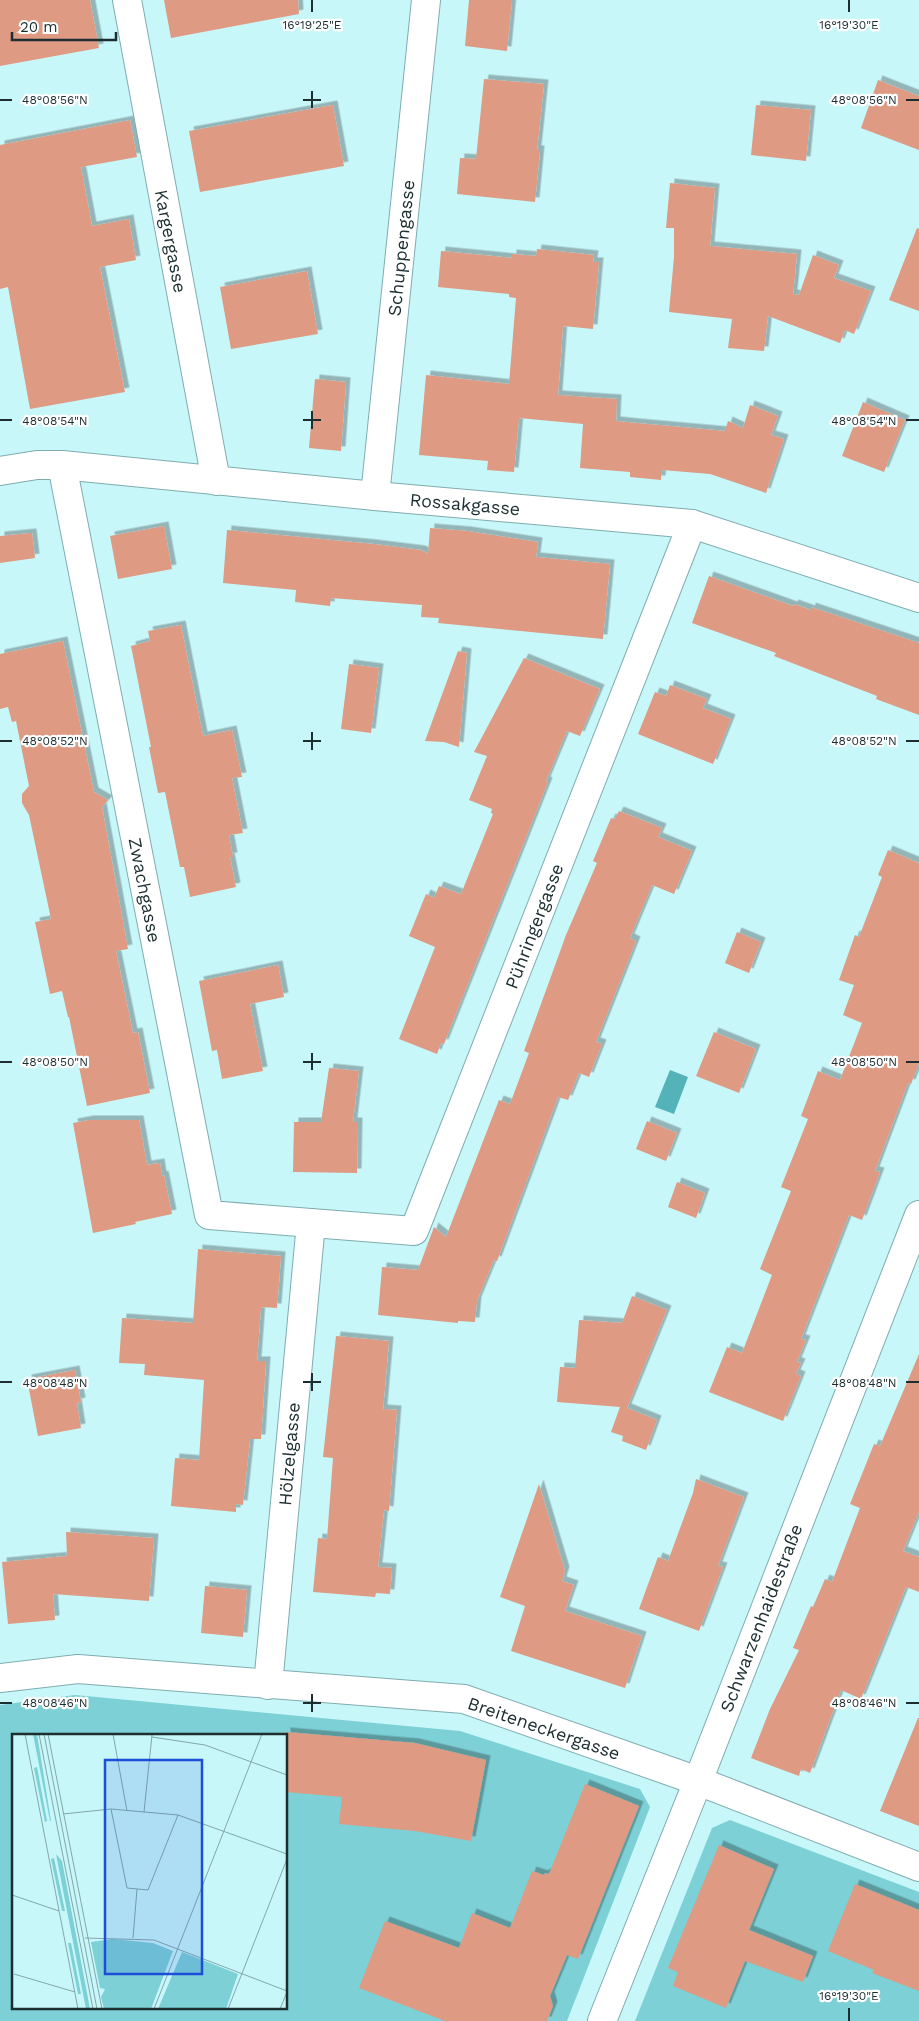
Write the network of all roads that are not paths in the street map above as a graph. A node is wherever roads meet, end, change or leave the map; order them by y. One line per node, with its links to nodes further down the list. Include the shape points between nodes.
1 (126, 0): 5 (street, Kargergasse)
2 (426, 0): 6 (street, Schuppengasse)
3 (62, 465): 4 (street, Rossakgasse); 5 (street, Rossakgasse); 10 (street, Zwachgasse, via 209,1215)
4 (0, 471)
5 (216, 481): 6 (street, Rossakgasse)
6 (375, 496): 7 (street, Rossakgasse)
7 (692, 524): 8 (street, Rossakgasse); 10 (street, Pühringergasse, via 414,1231)
8 (919, 598)
9 (919, 1215): 13 (street, Schwarzenhaidestraße)
10 (311, 1223): 12 (street, Hölzelgasse)
11 (0, 1678): 12 (street, Breiteneckergasse, via 78,1669)
12 (268, 1685): 13 (street, Breiteneckergasse, via 464,1700)
13 (698, 1781): 14 (street, Breiteneckergasse); 15 (street, Schwarzenhaidestraße)
14 (919, 1867)
15 (602, 2021)

